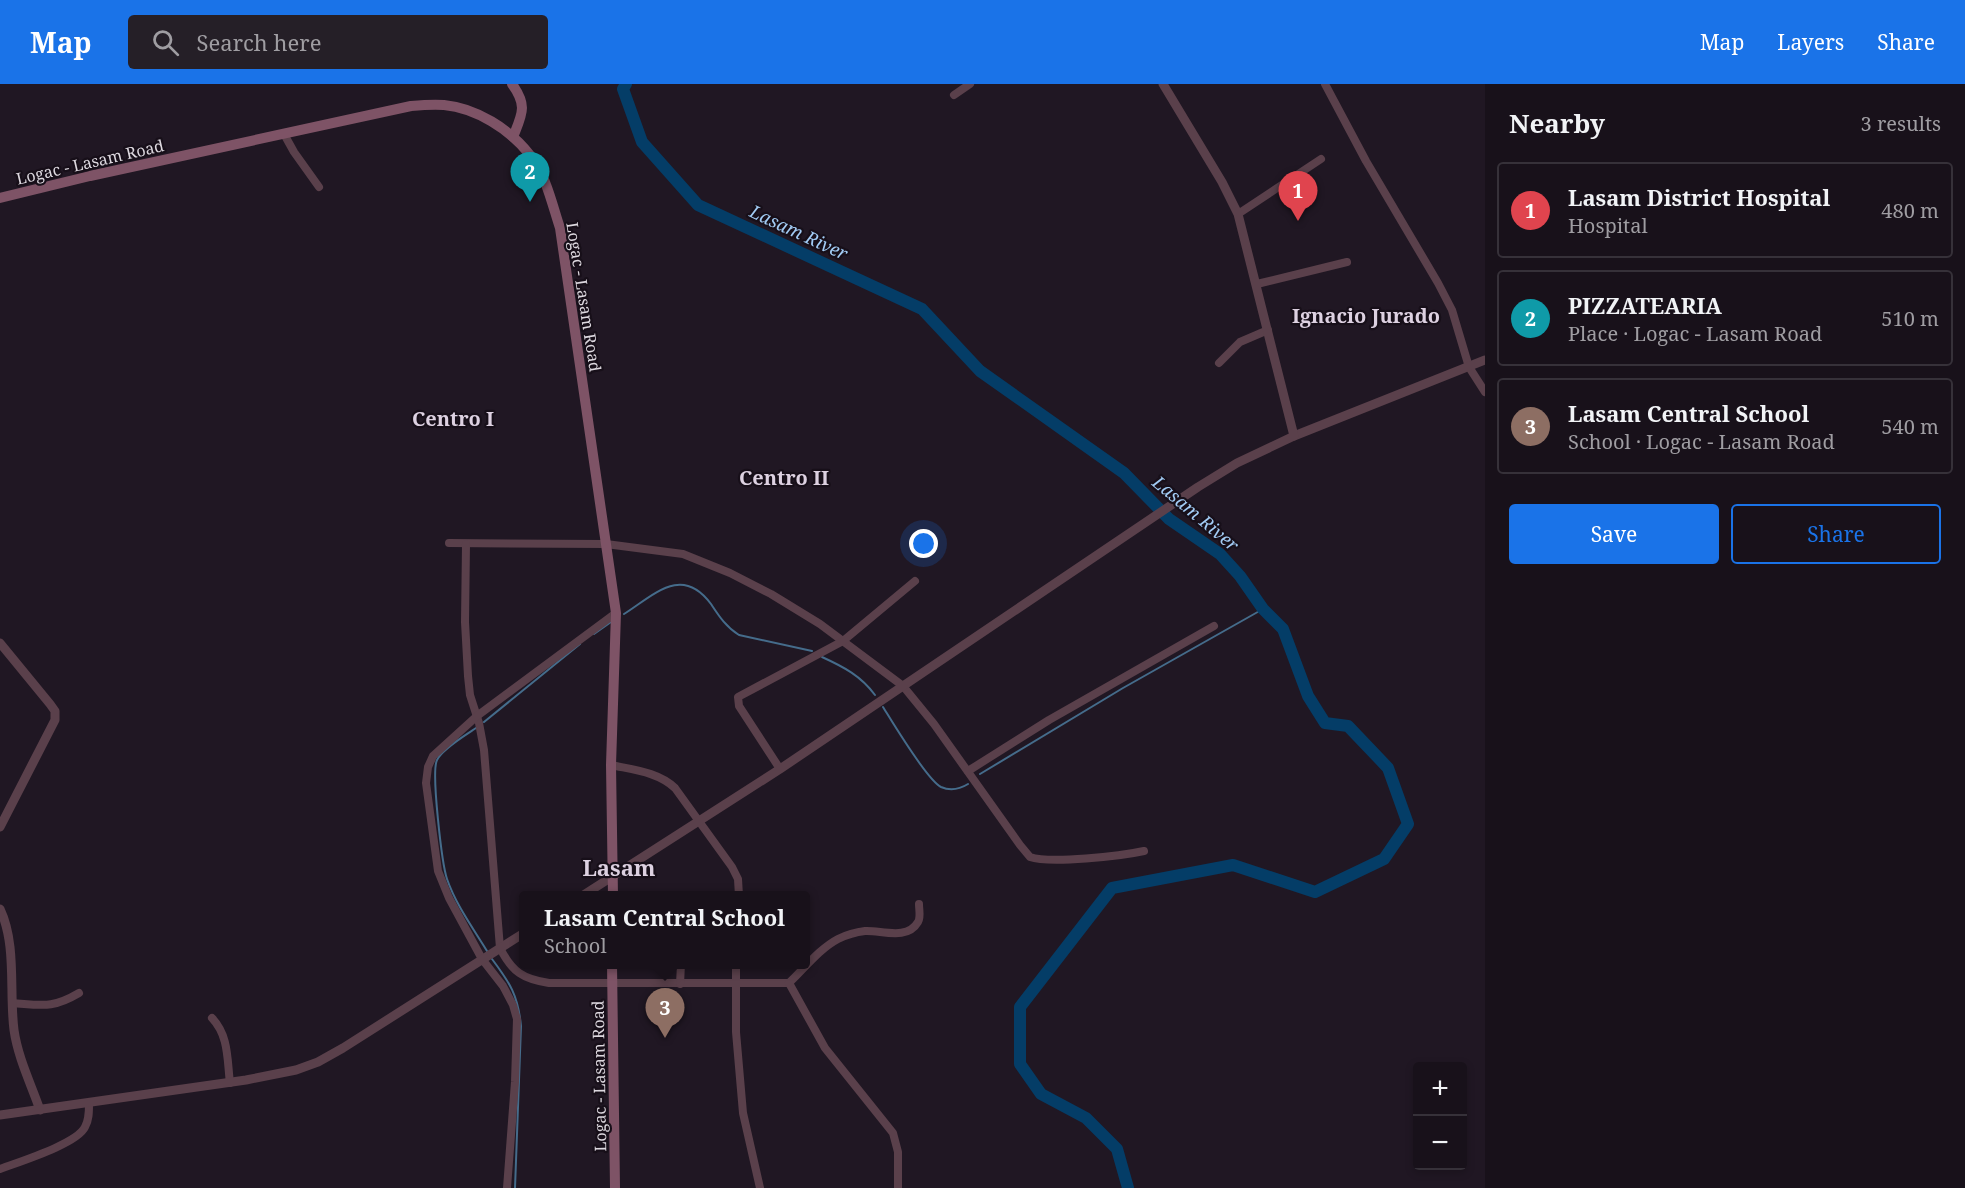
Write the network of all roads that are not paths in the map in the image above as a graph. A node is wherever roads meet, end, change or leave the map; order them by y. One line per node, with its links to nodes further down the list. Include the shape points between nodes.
1 (512, 84): 7 (main road, via 523,100)
2 (970, 84): 5 (street)
3 (1163, 84): 11 (street)
4 (1325, 84): 17 (street, via 1452,310)
5 (954, 95)
6 (284, 134): 7 (main road, Logac - Lasam Road, via 411,106 442,104 463,108); 9 (street); 10 (main road, Logac - Lasam Road)
7 (513, 137): 22 (main road, Logac - Lasam Road, via 531,156 560,228)
8 (1321, 159): 11 (street)
9 (319, 187)
10 (0, 198)
11 (1238, 214): 13 (street)
12 (1347, 262): 13 (street)
13 (1257, 284): 14 (street)
14 (1268, 330): 16 (street, via 1240,342); 19 (street)
15 (1485, 360): 17 (street)
16 (1219, 363)
17 (1469, 367): 18 (street); 19 (street)
18 (1485, 393)
19 (1294, 436): 28 (street, via 1198,487)
20 (449, 543): 21 (street)
21 (466, 544): 22 (street); 29 (street, via 468,676)
22 (606, 544): 24 (main road, Logac - Lasam Road); 26 (street, via 683,554 730,573 791,606)
23 (915, 581): 26 (street)
24 (616, 613): 29 (street); 30 (main road, Logac - Lasam Road)
25 (1214, 626): 32 (street)
26 (843, 641): 28 (street); 31 (street, via 738,697 739,705)
27 (0, 643): 34 (street, via 55,711 55,720)
28 (903, 686): 31 (street); 32 (street)
29 (477, 716): 44 (street, via 484,750); 45 (street, via 433,756 426,783 438,871)
30 (611, 765): 33 (street, via 666,779); 36 (main road, Logac - Lasam Road)
31 (780, 769): 33 (street)
32 (968, 771): 35 (street, via 1030,857 1108,857)
33 (699, 821): 36 (street); 39 (street, via 738,879)
34 (0, 827)
35 (1144, 851)
36 (613, 875): 37 (street); 38 (main road, Logac - Lasam Road)
37 (589, 891)
38 (613, 891)
39 (739, 891)
40 (919, 904): 46 (street, via 919,920 911,929 896,934 865,931 840,939)
41 (0, 909): 42 (street)
42 (3, 927): 56 (street)
43 (519, 936): 44 (street)
44 (500, 948): 45 (street); 53 (street, via 505,959 529,980)
45 (482, 959): 58 (street, via 318,1062); 63 (street, via 503,986 517,1019)
46 (810, 963)
47 (612, 969): 53 (main road, Logac - Lasam Road)
48 (681, 969): 54 (street)
49 (736, 969): 51 (street)
50 (804, 969): 52 (street)
51 (735, 983): 52 (street); 54 (street); 65 (street, via 744,1113)
52 (789, 983): 66 (street, via 825,1048 893,1133 898,1152)
53 (612, 984): 54 (street); 64 (main road, Logac - Lasam Road)
54 (680, 984)
55 (79, 993): 56 (street, via 56,1004)
56 (12, 1003): 60 (street, via 18,1049)
57 (212, 1018): 58 (street, via 225,1039)
58 (230, 1083): 59 (street)
59 (89, 1104): 60 (street); 62 (street, via 85,1127 74,1138)
60 (40, 1110): 61 (street)
61 (0, 1115)
62 (0, 1169)
63 (507, 1188)
64 (615, 1188)
65 (760, 1188)
66 (898, 1188)

